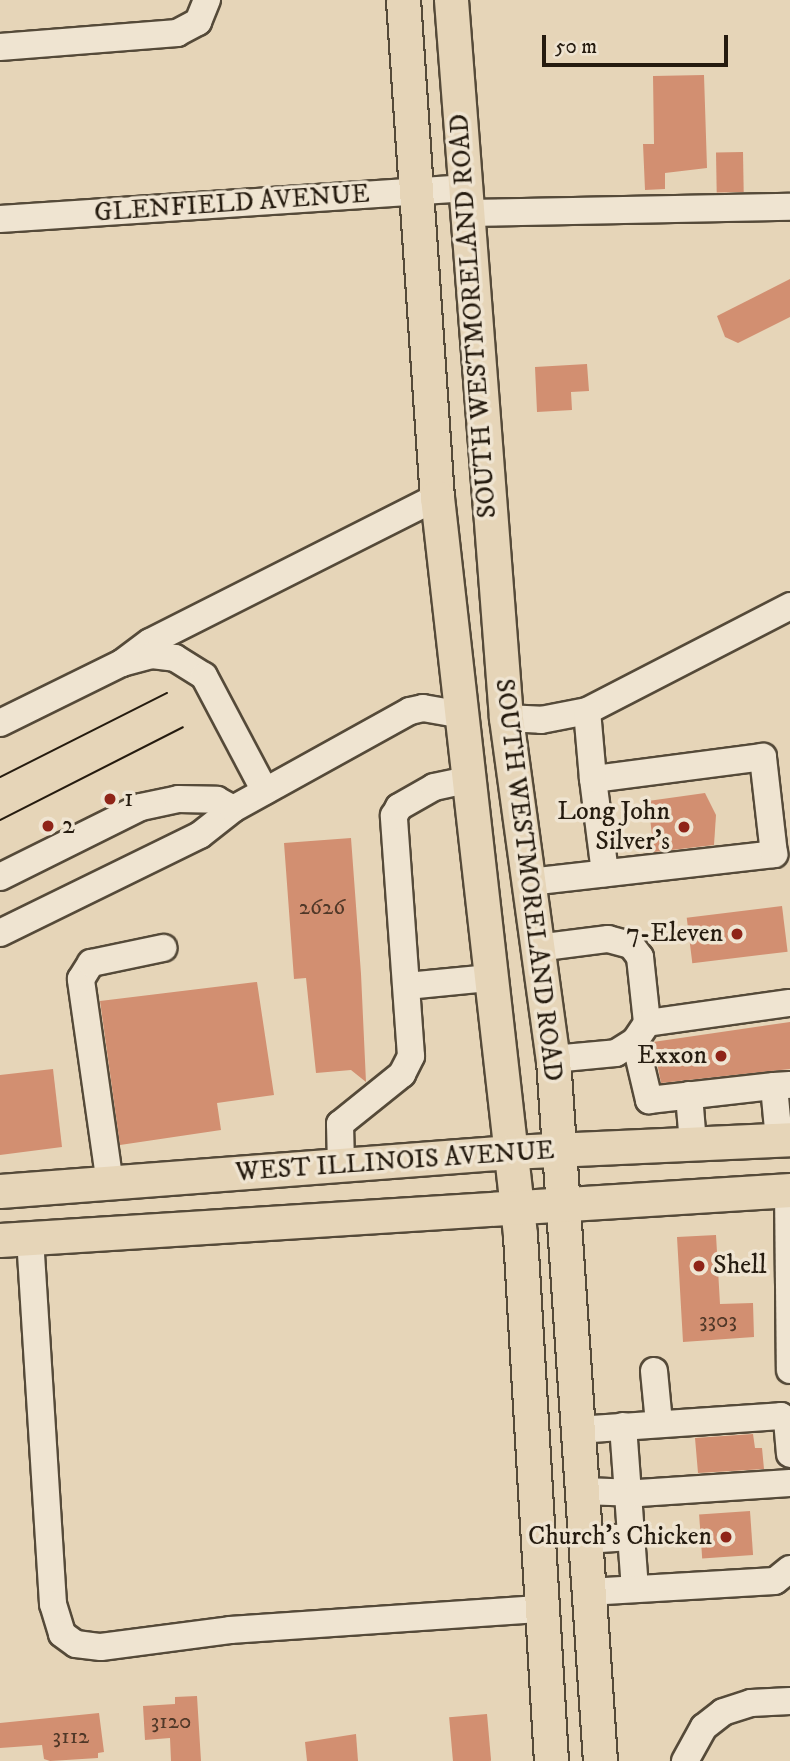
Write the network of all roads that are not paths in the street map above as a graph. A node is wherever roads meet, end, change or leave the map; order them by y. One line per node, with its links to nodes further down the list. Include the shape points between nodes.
1 (207, 0): 4 (street, via 198,22 177,33)
2 (403, 0): 5 (main road, SOUTH WESTMORELAND ROAD)
3 (451, 0): 6 (main road, SOUTH WESTMORELAND ROAD)
4 (0, 47)
5 (416, 191): 6 (street, GLENFIELD AVENUE); 8 (street, GLENFIELD AVENUE); 9 (main road, SOUTH WESTMORELAND ROAD)
6 (465, 200): 7 (street, GLENFIELD AVENUE); 14 (main road, SOUTH WESTMORELAND ROAD)
7 (790, 207)
8 (0, 219)
9 (437, 497): 11 (street, via 150,642); 13 (main road, SOUTH WESTMORELAND ROAD)
10 (790, 606): 12 (street)
11 (122, 663): 15 (street); 18 (street, via 163,655 196,668 211,686)
12 (587, 712): 14 (street, via 541,720); 16 (street)
13 (458, 714): 14 (main road); 17 (main road, SOUTH WESTMORELAND ROAD); 18 (street, via 424,708 410,711)
14 (506, 718): 22 (main road, SOUTH WESTMORELAND ROAD)
15 (0, 723)
16 (593, 779): 20 (street); 20 (street, via 764,757 774,854)
17 (466, 780): 26 (main road, SOUTH WESTMORELAND ROAD); 27 (street, via 434,787 399,807 394,816)
18 (265, 791): 19 (street)
19 (233, 809): 21 (street, via 218,800 178,799 141,807); 23 (street, via 200,835)
20 (605, 873): 22 (street)
21 (0, 877)
22 (529, 882): 25 (main road, SOUTH WESTMORELAND ROAD)
23 (0, 933)
24 (163, 948): 38 (street, via 91,963 81,979)
25 (537, 948): 29 (street, via 608,939 631,945 640,957); 30 (main road, SOUTH WESTMORELAND ROAD)
26 (488, 978): 27 (street); 36 (main road, SOUTH WESTMORELAND ROAD)
27 (407, 986): 37 (street, via 411,1056 402,1074 340,1125)
28 (790, 1003): 29 (street)
29 (641, 1032): 30 (street, via 616,1053); 32 (street, via 649,1100)
30 (553, 1059): 35 (main road, SOUTH WESTMORELAND ROAD)
31 (782, 1086): 32 (street); 33 (street)
32 (689, 1095): 34 (street)
33 (784, 1139): 34 (main road, WEST ILLINOIS AVENUE)
34 (693, 1144): 35 (main road, WEST ILLINOIS AVENUE)
35 (559, 1150): 36 (main road, WEST ILLINOIS AVENUE); 41 (main road, SOUTH WESTMORELAND ROAD)
36 (509, 1152): 37 (main road, WEST ILLINOIS AVENUE); 42 (main road, SOUTH WESTMORELAND ROAD)
37 (341, 1166): 38 (main road, WEST ILLINOIS AVENUE)
38 (110, 1184): 40 (main road, WEST ILLINOIS AVENUE)
39 (789, 1190): 41 (main road, WEST ILLINOIS AVENUE); 44 (street)
40 (0, 1191)
41 (563, 1203): 42 (main road, WEST ILLINOIS AVENUE); 49 (main road, SOUTH WESTMORELAND ROAD)
42 (517, 1206): 43 (main road, WEST ILLINOIS AVENUE); 59 (main road, SOUTH WESTMORELAND ROAD)
43 (15, 1239): 59 (street, via 53,1604 62,1634 76,1644 101,1647 230,1630)
44 (789, 1248): 45 (street)
45 (790, 1370)
46 (654, 1371): 47 (street)
47 (659, 1423): 48 (street); 50 (street, via 781,1416 787,1420)
48 (623, 1426): 49 (street); 53 (street)
49 (578, 1430): 52 (main road, SOUTH WESTMORELAND ROAD)
50 (790, 1454)
51 (790, 1483): 53 (street)
52 (582, 1491): 53 (street); 55 (main road, SOUTH WESTMORELAND ROAD)
53 (628, 1491): 54 (street)
54 (631, 1537): 55 (street); 57 (street)
55 (585, 1540): 58 (main road, SOUTH WESTMORELAND ROAD)
56 (790, 1569): 57 (street, via 775,1581)
57 (635, 1589): 58 (street)
58 (588, 1592): 62 (main road, SOUTH WESTMORELAND ROAD)
59 (542, 1609): 61 (main road, SOUTH WESTMORELAND ROAD)
60 (790, 1701): 63 (street, via 751,1703 723,1712 704,1727)
61 (551, 1761)
62 (600, 1761)
63 (685, 1761)

